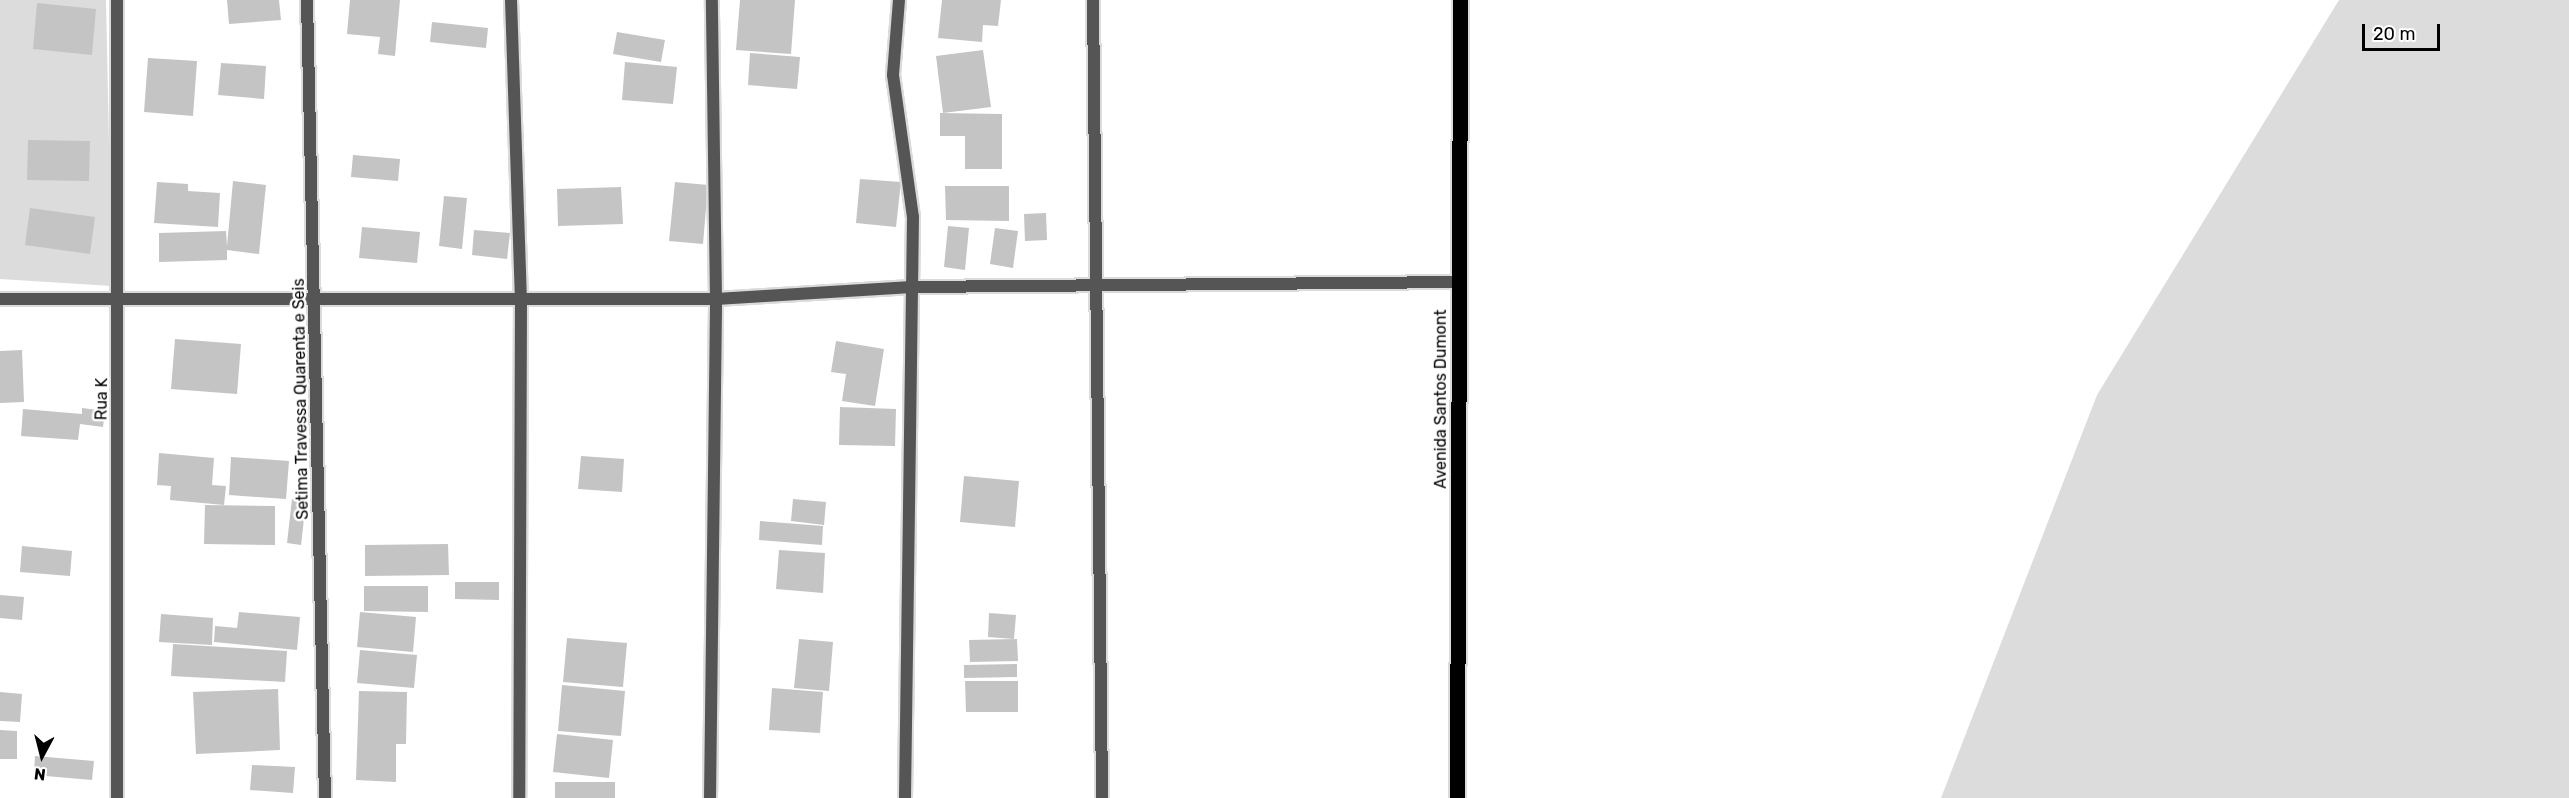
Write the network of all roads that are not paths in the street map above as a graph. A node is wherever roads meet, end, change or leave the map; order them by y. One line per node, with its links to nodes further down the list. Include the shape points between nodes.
1 (117, 0): 15 (street, Rua K)
2 (308, 0): 14 (street, Setima Travessa Quarenta e Seis)
3 (511, 0): 12 (street)
4 (712, 0): 13 (street)
5 (900, 0): 10 (street, via 893,75 898,129 910,177)
6 (1093, 0): 9 (street)
7 (1460, 0): 8 (main road, Avenida Santos Dumont)
8 (1459, 282): 9 (street); 22 (main road, Avenida Santos Dumont)
9 (1096, 285): 10 (street); 21 (street)
10 (912, 287): 13 (street); 20 (street)
11 (0, 299): 15 (street)
12 (521, 299): 13 (street); 14 (street); 18 (street)
13 (716, 299): 19 (street)
14 (315, 300): 15 (street); 17 (street, Setima Travessa Quarenta e Seis)
15 (120, 302): 16 (street, Rua K)
16 (117, 798)
17 (325, 798)
18 (519, 798)
19 (710, 798)
20 (905, 798)
21 (1102, 798)
22 (1457, 798)

